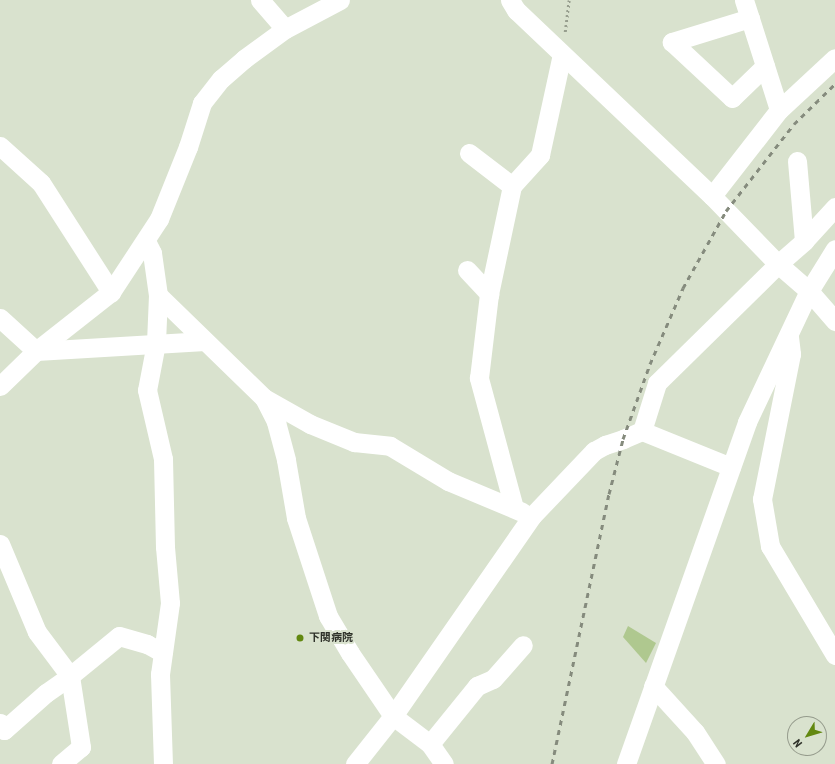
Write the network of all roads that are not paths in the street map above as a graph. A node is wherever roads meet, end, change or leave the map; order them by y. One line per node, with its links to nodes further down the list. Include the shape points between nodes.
1 (260, 0): 6 (street)
2 (340, 0): 6 (street)
3 (510, 0): 7 (street, via 516,10)
4 (744, 0): 5 (street)
5 (750, 18): 9 (street); 9 (street, via 672,42 732,98)
6 (285, 29): 17 (street, via 221,79 202,103 159,219)
7 (562, 54): 14 (street, via 540,155); 15 (street)
8 (835, 58): 10 (street)
9 (765, 66): 10 (street)
10 (779, 110): 15 (street)
11 (0, 146): 23 (street, via 41,183)
12 (469, 153): 14 (street)
13 (797, 161): 18 (street)
14 (512, 186): 24 (street)
15 (712, 196): 20 (street)
16 (835, 207): 18 (street)
17 (146, 241): 23 (street); 25 (street, via 152,253)
18 (804, 241): 20 (street)
19 (835, 249): 22 (street)
20 (778, 264): 22 (street); 34 (street, via 657,383)
21 (467, 270): 24 (street)
22 (809, 291): 27 (street); 28 (street)
23 (111, 292): 31 (street)
24 (489, 294): 36 (street, via 479,378)
25 (158, 295): 29 (street); 30 (street)
26 (0, 318): 31 (street)
27 (835, 321)
28 (788, 334): 35 (street, via 747,422); 41 (street, via 791,354 762,499 770,546)
29 (205, 341): 30 (street); 33 (street)
30 (156, 343): 31 (street); 40 (street, via 147,390 163,459 165,547 170,603)
31 (36, 351): 32 (street)
32 (0, 386)
33 (264, 398): 36 (street, via 310,424 354,442 390,446 448,481); 44 (street, via 276,422 286,460 296,518 328,616)
34 (642, 431): 35 (street); 37 (street, via 594,451)
35 (731, 467): 43 (street)
36 (514, 508): 37 (street)
37 (532, 516): 44 (street)
38 (0, 544): 42 (street, via 37,632)
39 (523, 645): 46 (street, via 493,679 477,686)
40 (163, 653): 42 (street, via 147,644 119,636); 48 (street, via 160,674)
41 (835, 655)
42 (70, 676): 45 (street, via 46,693 4,730); 47 (street, via 81,747)
43 (653, 686): 51 (street); 52 (street, via 695,732)
44 (393, 716): 46 (street); 49 (street)
45 (0, 723)
46 (430, 744): 50 (street)
47 (61, 764)
48 (162, 764)
49 (355, 764)
50 (444, 764)
51 (626, 764)
52 (716, 764)

